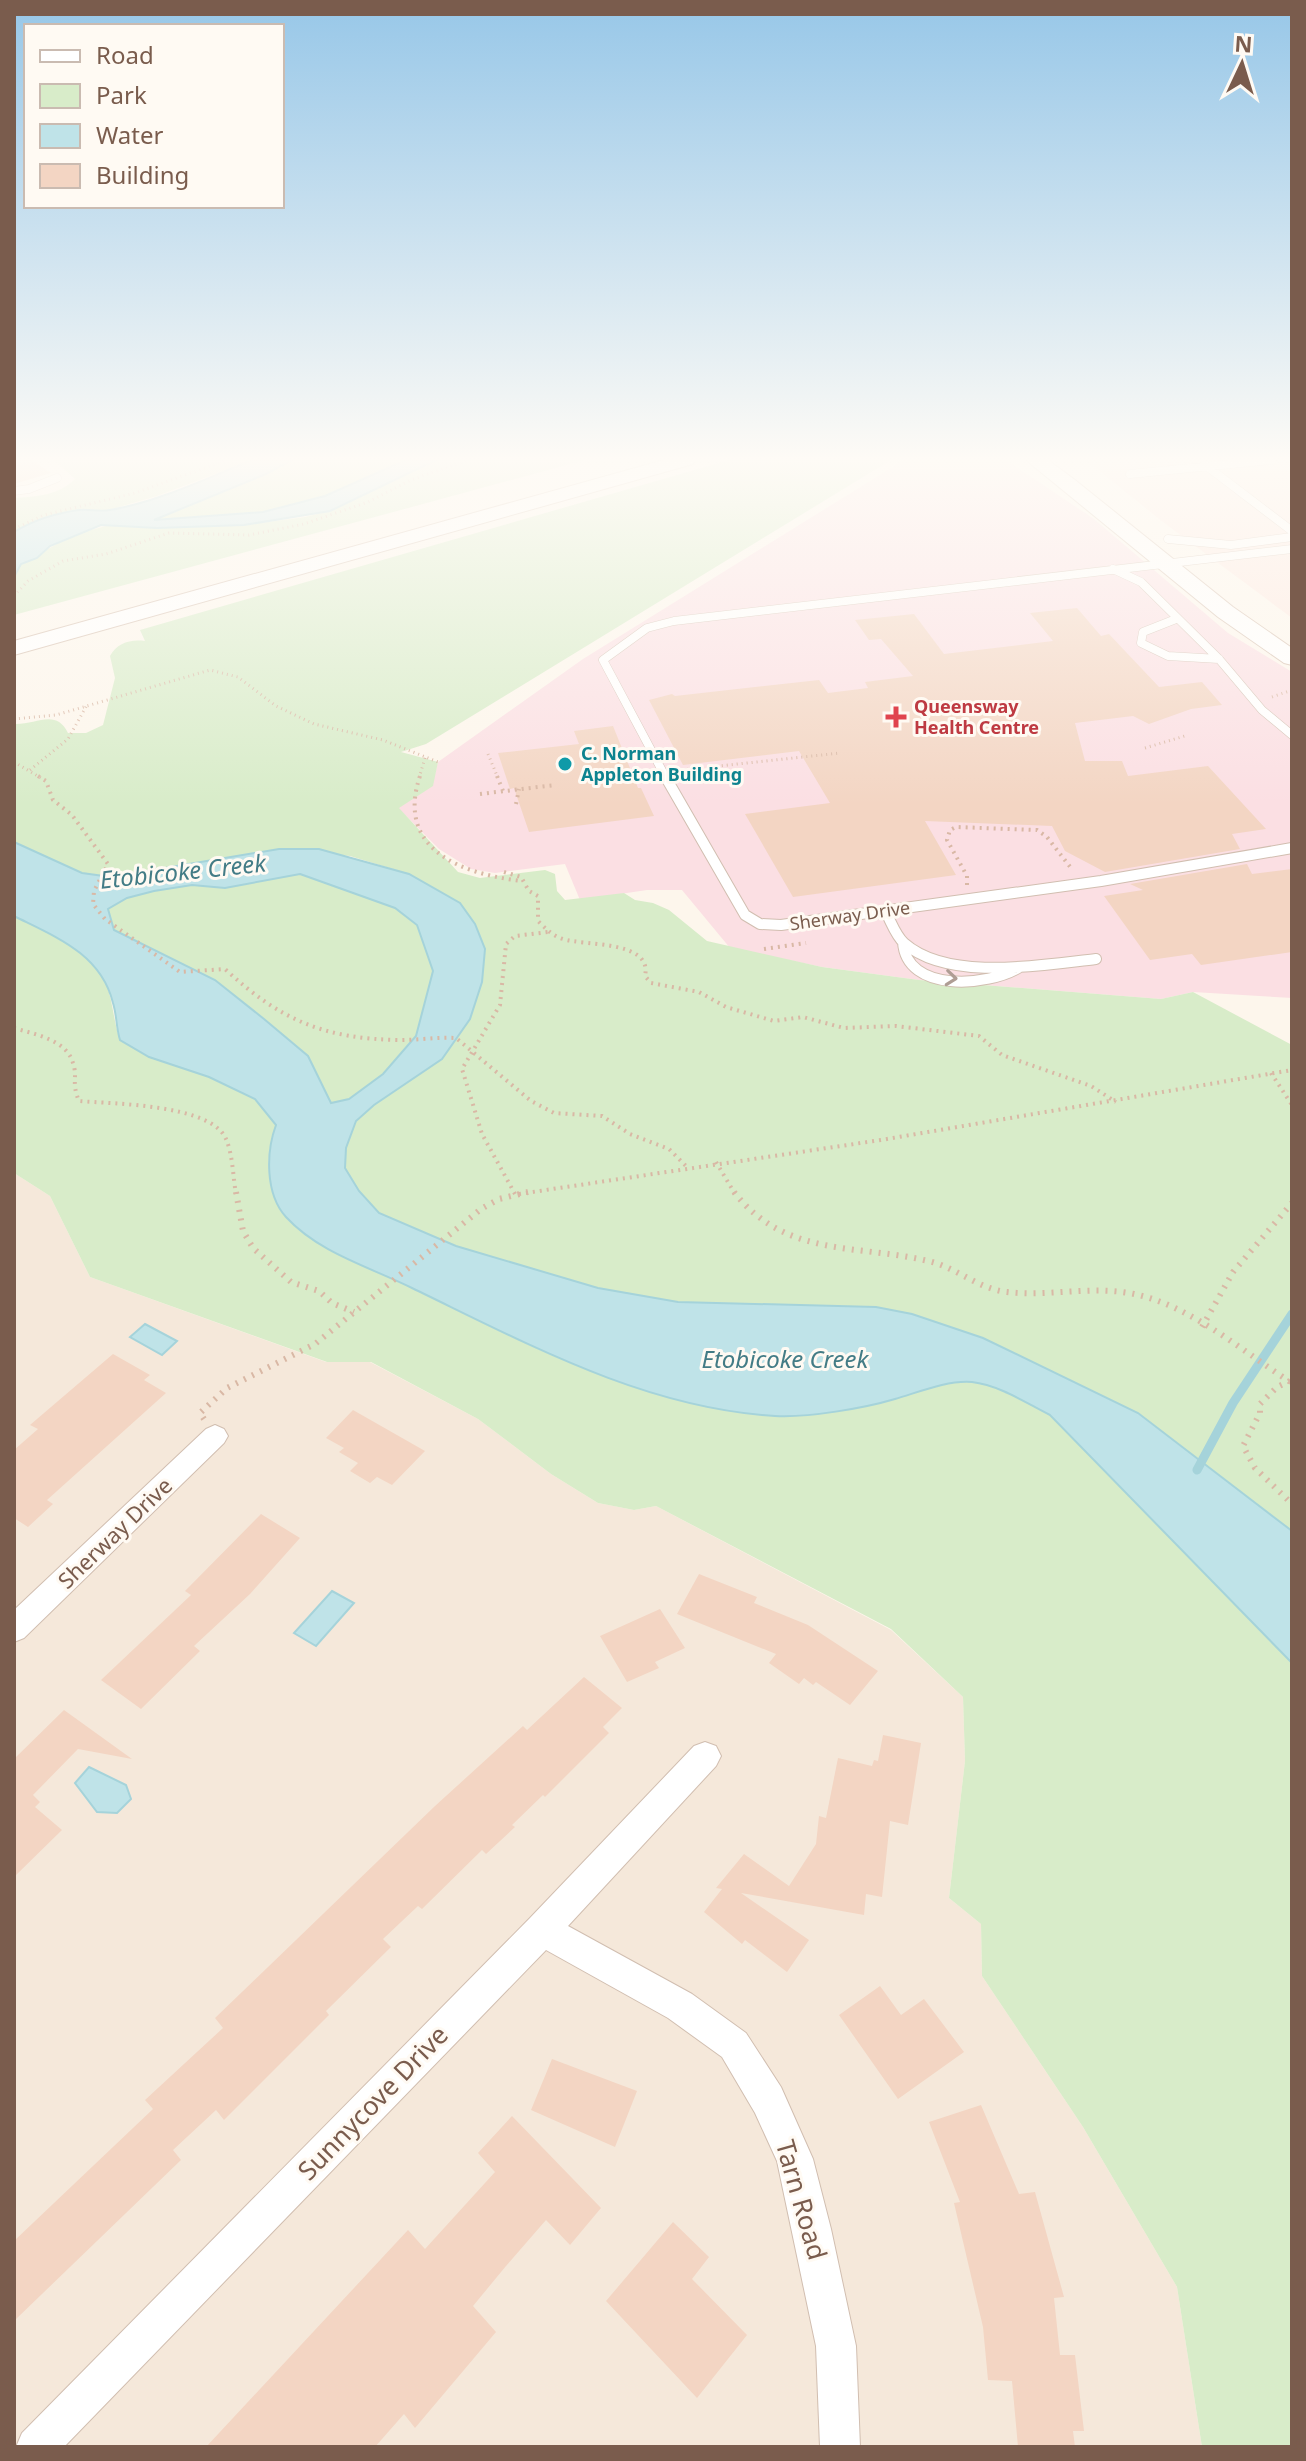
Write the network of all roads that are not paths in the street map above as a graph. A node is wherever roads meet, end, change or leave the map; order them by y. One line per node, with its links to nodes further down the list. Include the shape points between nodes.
1 (198, 575): 7 (main road)
2 (275, 575): 12 (main road)
3 (1047, 575): 17 (lane, Sherway Drive, via 674,621 647,628 603,660 745,915 760,924 781,925)
4 (1126, 575): 9 (lane, via 1141,582)
5 (1180, 575): 13 (main road)
6 (1213, 575): 11 (main road)
7 (168, 583)
8 (138, 592): 10 (main road)
9 (1176, 619): 14 (lane); 14 (lane, via 1143,632 1141,643 1152,652 1178,658)
10 (14, 626)
11 (1292, 637)
12 (14, 648)
13 (1292, 658)
14 (1219, 659): 15 (lane, via 1262,710)
15 (1292, 735)
16 (1292, 848): 17 (lane, Sherway Drive)
17 (885, 911): 18 (lane)
18 (903, 942): 20 (lane, via 950,965); 20 (lane, one-way to 20, via 901,954 907,964 929,976 981,980 1001,978)
19 (1096, 959): 20 (lane)
20 (1020, 967)
21 (215, 1436): 22 (street, Sherway Drive)
22 (14, 1629)
23 (705, 1756): 24 (street, Sunnycove Drive)
24 (542, 1930): 25 (street, Sunnycove Drive); 26 (street, Tarn Road, via 680,2006 734,2045 768,2100 795,2159 812,2229 836,2346)
25 (36, 2447)
26 (840, 2447)

